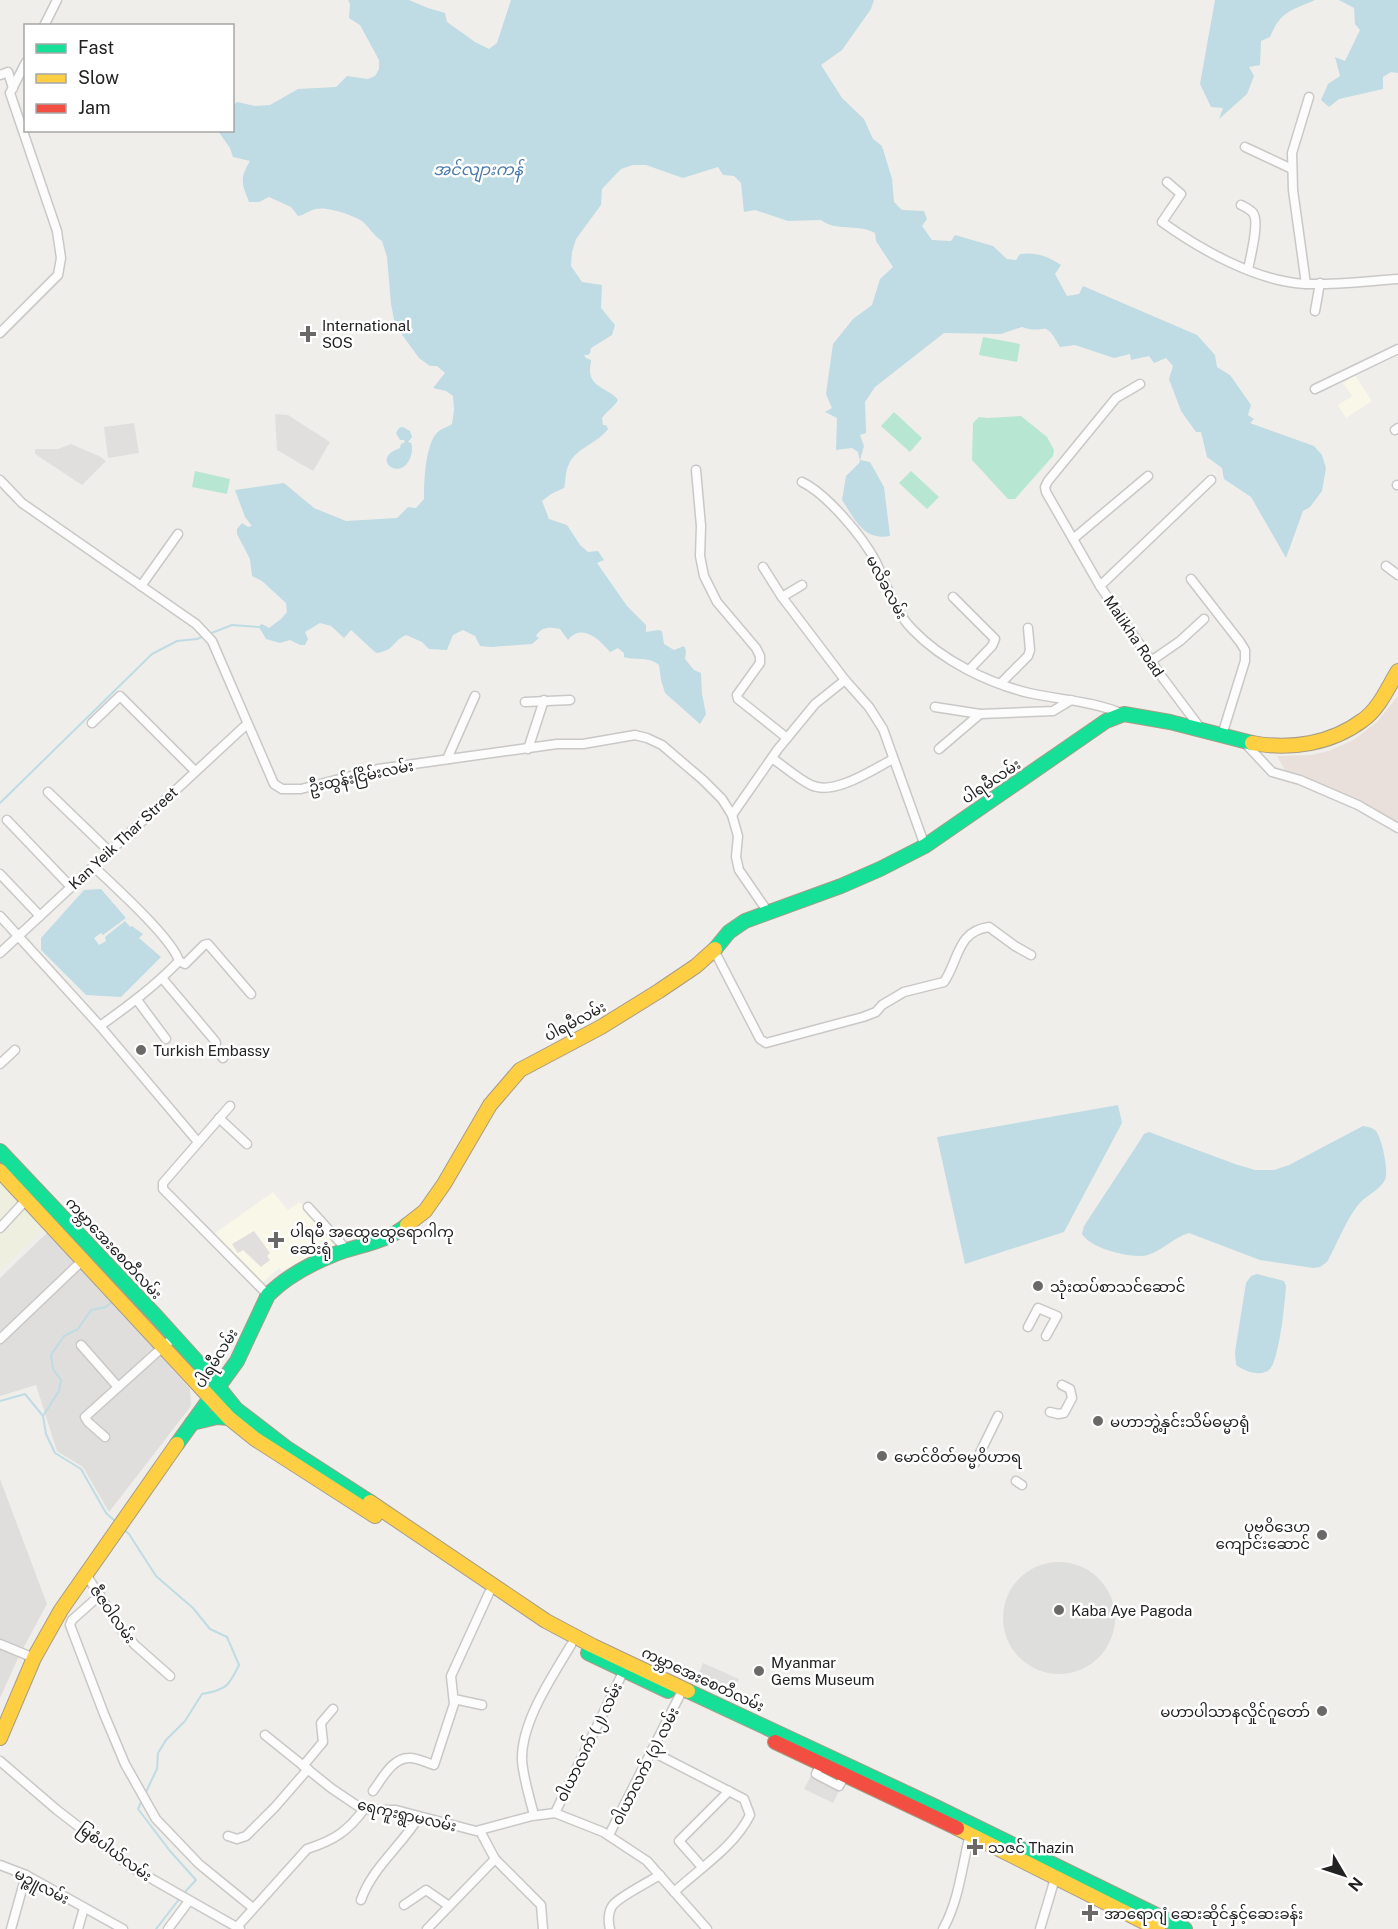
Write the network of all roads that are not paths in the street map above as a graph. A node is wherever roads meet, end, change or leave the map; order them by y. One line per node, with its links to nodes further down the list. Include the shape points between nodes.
1 (57, 0): 2 (street)
2 (45, 24)
3 (24, 67): 5 (street)
4 (0, 75): 5 (street, via 8,72)
5 (13, 88): 16 (street, via 10,93 57,231 61,258 58,275)
6 (1310, 97): 8 (street, via 1292,153)
7 (1245, 147): 8 (street)
8 (1292, 169): 14 (street)
9 (1167, 183): 11 (street, via 1181,194 1161,222)
10 (1241, 205): 11 (street, via 1255,216 1256,225)
11 (1248, 270): 14 (street, via 1280,281)
12 (1398, 279): 13 (street)
13 (1320, 283): 14 (street); 15 (street)
14 (1306, 284)
15 (1315, 311)
16 (0, 333)
17 (1398, 349): 19 (street)
18 (1140, 384): 26 (street, Malikha Road, via 1116,399 1048,481 1046,492)
19 (1315, 389)
20 (696, 470): 55 (street, via 704,576 717,602 760,657 738,699)
21 (1148, 476): 26 (street)
22 (0, 480): 31 (street, ဦးထွန်းငြိမ်းလမ်း, via 22,503)
23 (1211, 480): 33 (street)
24 (802, 482): 39 (street, မလိခလမ်း, via 846,520 874,560 898,613 942,654)
25 (178, 534): 31 (street)
26 (1073, 539): 33 (street, Malikha Road)
27 (1386, 566): 29 (street)
28 (763, 567): 34 (street)
29 (1398, 575)
30 (1191, 579): 54 (street, via 1245,651)
31 (141, 585): 52 (street, ဦးထွန်းငြိမ်းလမ်း, via 196,624 212,641)
32 (802, 585): 34 (street)
33 (1100, 586): 38 (street, Malikha Road)
34 (782, 597): 41 (street)
35 (953, 597): 39 (street, via 995,639)
36 (1204, 619): 38 (street)
37 (1028, 628): 42 (street, via 1028,656)
38 (1151, 662): 53 (street, Malikha Road)
39 (969, 670): 42 (street, မလိခလမ်း)
40 (1398, 671): 56 (main road, via 1364,720 1332,737 1306,745 1270,746)
41 (845, 680): 55 (street, via 815,704); 61 (street, via 884,729)
42 (1001, 683): 46 (street, မလိခလမ်း, via 1029,693)
43 (475, 696): 60 (street)
44 (544, 700): 45 (street); 47 (street); 57 (street)
45 (570, 700)
46 (1071, 700): 49 (street, via 1053,711); 50 (street, မလိခလမ်း)
47 (525, 702)
48 (935, 707): 49 (street)
49 (981, 714): 58 (street)
50 (1124, 714): 53 (main road); 67 (main road, ပါရမီလမ်း, via 1106,721)
51 (92, 723): 62 (street, via 120,696)
52 (247, 724): 60 (street, ဦးထွန်းငြိမ်းလမ်း, via 274,784 282,789 301,789 378,770); 62 (street, Kan Yeik Thar Street)
53 (1201, 730): 54 (main road)
54 (1222, 735): 56 (main road)
55 (787, 738): 59 (street)
56 (1244, 741): 66 (street, via 1272,772 1358,805)
57 (528, 749): 60 (street, ဦးထွန်းငြိမ်းလမ်း); 64 (street, ဦးထွန်းငြိမ်းလမ်း, via 635,735 647,738 663,745 703,780)
58 (939, 749)
59 (772, 758): 61 (street, via 811,785 825,789 848,783); 64 (street)
60 (447, 759)
61 (893, 759): 67 (street)
62 (195, 771): 68 (street, Kan Yeik Thar Street)
63 (48, 792): 68 (street)
64 (732, 814): 72 (street, ဦးထွန်းငြိမ်းလမ်း, via 740,870)
65 (7, 820): 71 (street)
66 (1398, 828)
67 (925, 846): 72 (main road, ပါရမီလမ်း, via 841,886)
68 (110, 851): 69 (street, Kan Yeik Thar Street)
69 (93, 866): 71 (street, Kan Yeik Thar Street); 79 (street, via 142,914)
70 (0, 874): 74 (street)
71 (71, 887): 74 (street, Kan Yeik Thar Street)
72 (768, 912): 76 (main road, ပါရမီလမ်း, via 729,932)
73 (0, 916): 75 (street)
74 (40, 916): 75 (street, Kan Yeik Thar Street)
75 (18, 935): 77 (street, Kan Yeik Thar Street); 83 (street)
76 (714, 950): 78 (street, via 760,1039 766,1043 863,1017 904,992 944,982 962,943 980,928 989,927); 97 (main road, ပါရမီလမ်း, via 611,1021 520,1070 490,1105 425,1211 402,1230)
77 (0, 952)
78 (1031, 955)
79 (178, 961): 80 (street); 81 (street, via 185,964 208,944)
80 (162, 978): 82 (street); 86 (street, via 215,1041 214,1047)
81 (251, 994)
82 (136, 1000): 83 (street); 84 (street)
83 (100, 1026): 90 (street)
84 (166, 1039)
85 (15, 1050): 87 (street)
86 (223, 1058)
87 (0, 1064)
88 (230, 1107): 89 (street)
89 (219, 1118): 90 (street); 91 (street)
90 (198, 1142): 99 (street, via 163,1183 164,1189)
91 (247, 1144)
92 (0, 1151): 100 (main road, ကမ္ဘာအေးစေတီလမ်း)
93 (0, 1172): 94 (main road)
94 (26, 1200): 96 (street); 98 (main road)
95 (308, 1207): 97 (street)
96 (0, 1227)
97 (347, 1250): 99 (main road, ပါရမီလမ်း, via 302,1269)
98 (83, 1260): 101 (main road); 105 (street)
99 (268, 1295): 108 (main road, ပါရမီလမ်း)
100 (155, 1315): 101 (main road); 104 (main road, ကမ္ဘာအေးစေတီလမ်း)
101 (144, 1325): 107 (main road)
102 (1028, 1327): 103 (street, via 1038,1308 1057,1316)
103 (1046, 1336)
104 (174, 1337): 107 (street); 109 (main road, ကမ္ဘာအေးစေတီလမ်း)
105 (0, 1339)
106 (81, 1345): 111 (street)
107 (163, 1346): 109 (main road); 111 (street)
108 (237, 1361): 109 (main road, via 224,1369); 112 (main road, ပါရမီလမ်း); 114 (main road, via 229,1386)
109 (197, 1372): 112 (main road, ကမ္ဘာအေးစေတီလမ်း); 116 (main road, via 200,1395)
110 (1062, 1385): 113 (street, via 1070,1389 1071,1398 1064,1413)
111 (118, 1387): 117 (street, via 86,1417)
112 (214, 1393): 114 (main road, ကမ္ဘာအေးစေတီလမ်း); 116 (main road, ပါရမီလမ်း)
113 (1050, 1412)
114 (232, 1414): 116 (main road); 119 (main road, ကမ္ဘာအေးစေတီလမ်း, via 255,1439)
115 (998, 1416): 118 (street)
116 (192, 1423): 120 (main road, ပါရမီလမ်း)
117 (105, 1437)
118 (975, 1463)
119 (332, 1483): 121 (main road, ကမ္ဘာအေးစေတီလမ်း); 126 (main road, ကမ္ဘာအေးစေတီလမ်း, via 560,1630)
120 (85, 1573): 122 (street, ဇီဇဝါလမ်း); 125 (main road, ပါရမီလမ်း)
121 (489, 1593): 124 (main road, ကမ္ဘာအေးစေတီလမ်း); 129 (street, via 451,1676)
122 (100, 1595): 127 (street, ဇီဇဝါလမ်း, via 123,1632); 159 (street, via 70,1625 125,1764 156,1819 199,1864)
123 (0, 1644): 125 (street)
124 (571, 1645): 126 (main road, ကမ္ဘာအေးစေတီလမ်း); 141 (street, via 525,1733 522,1761)
125 (34, 1658): 133 (main road, ပါရမီလမ်း)
126 (626, 1667): 128 (main road, ကမ္ဘာအေးစေတီလမ်း); 140 (street, ဝါယာလက် (၂) လမ်း)
127 (170, 1676)
128 (682, 1693): 134 (street, ဝါယာလက် (၃) လမ်း); 144 (main road, ကမ္ဘာအေးစေတီလမ်း); 150 (main road, ကမ္ဘာအေးစေတီလမ်း, via 900,1790)
129 (454, 1699): 130 (street); 137 (street, via 434,1765 410,1757 398,1762)
130 (482, 1705)
131 (333, 1709): 136 (street, via 321,1724 323,1742)
132 (265, 1735): 136 (street, ရေကူးရွာမလမ်း)
133 (0, 1738)
134 (651, 1751): 138 (street); 145 (street, ဝါယာလက် (၃) လမ်း)
135 (0, 1761): 154 (street, မြစံပါယ်လမ်း, via 104,1847)
136 (306, 1767): 139 (street, ရေကူးရွာမလမ်း); 146 (street, via 275,1808 246,1836)
137 (373, 1791)
138 (729, 1791): 149 (street, via 679,1841); 149 (street, via 744,1799 750,1815 728,1845)
139 (365, 1808): 142 (street, ရေကူးရွာမလမ်း, via 396,1810); 159 (street, via 337,1837 307,1848)
140 (555, 1813): 141 (street); 145 (street)
141 (534, 1815): 143 (street)
142 (419, 1817): 143 (street, ရေကူးရွာမလမ်း); 155 (street, via 375,1873)
143 (480, 1831): 147 (street)
144 (970, 1834): 150 (main road, ကမ္ဘာအေးစေတီလမ်း); 170 (street)
145 (609, 1835): 152 (street)
146 (228, 1836)
147 (495, 1859): 157 (street); 167 (street, via 541,1905)
148 (0, 1865): 151 (street, မဉ္ဇူလမ်း)
149 (702, 1867): 153 (street)
150 (1057, 1872): 160 (main road, ကမ္ဘာအေးစေတီလမ်း); 171 (street)
151 (26, 1875): 158 (street, မဉ္ဇူလမ်း); 162 (street)
152 (660, 1875): 153 (street); 168 (street, via 613,1905)
153 (674, 1892): 169 (street)
154 (185, 1899): 161 (street, မြစံပါယ်လမ်း); 165 (street)
155 (361, 1900)
156 (404, 1905): 157 (street, via 426,1890)
157 (449, 1906): 166 (street)
158 (84, 1908): 163 (street); 164 (street, မဉ္ဇူလမ်း)
159 (253, 1908): 161 (street)
160 (1162, 1926): 172 (main road, ကမ္ဘာအေးစေတီလမ်း)
161 (238, 1928)
162 (10, 1929)
163 (78, 1929)
164 (123, 1929)
165 (168, 1929)
166 (427, 1929)
167 (543, 1929)
168 (610, 1929)
169 (707, 1929)
170 (943, 1929)
171 (1040, 1929)
172 (1185, 1929)

